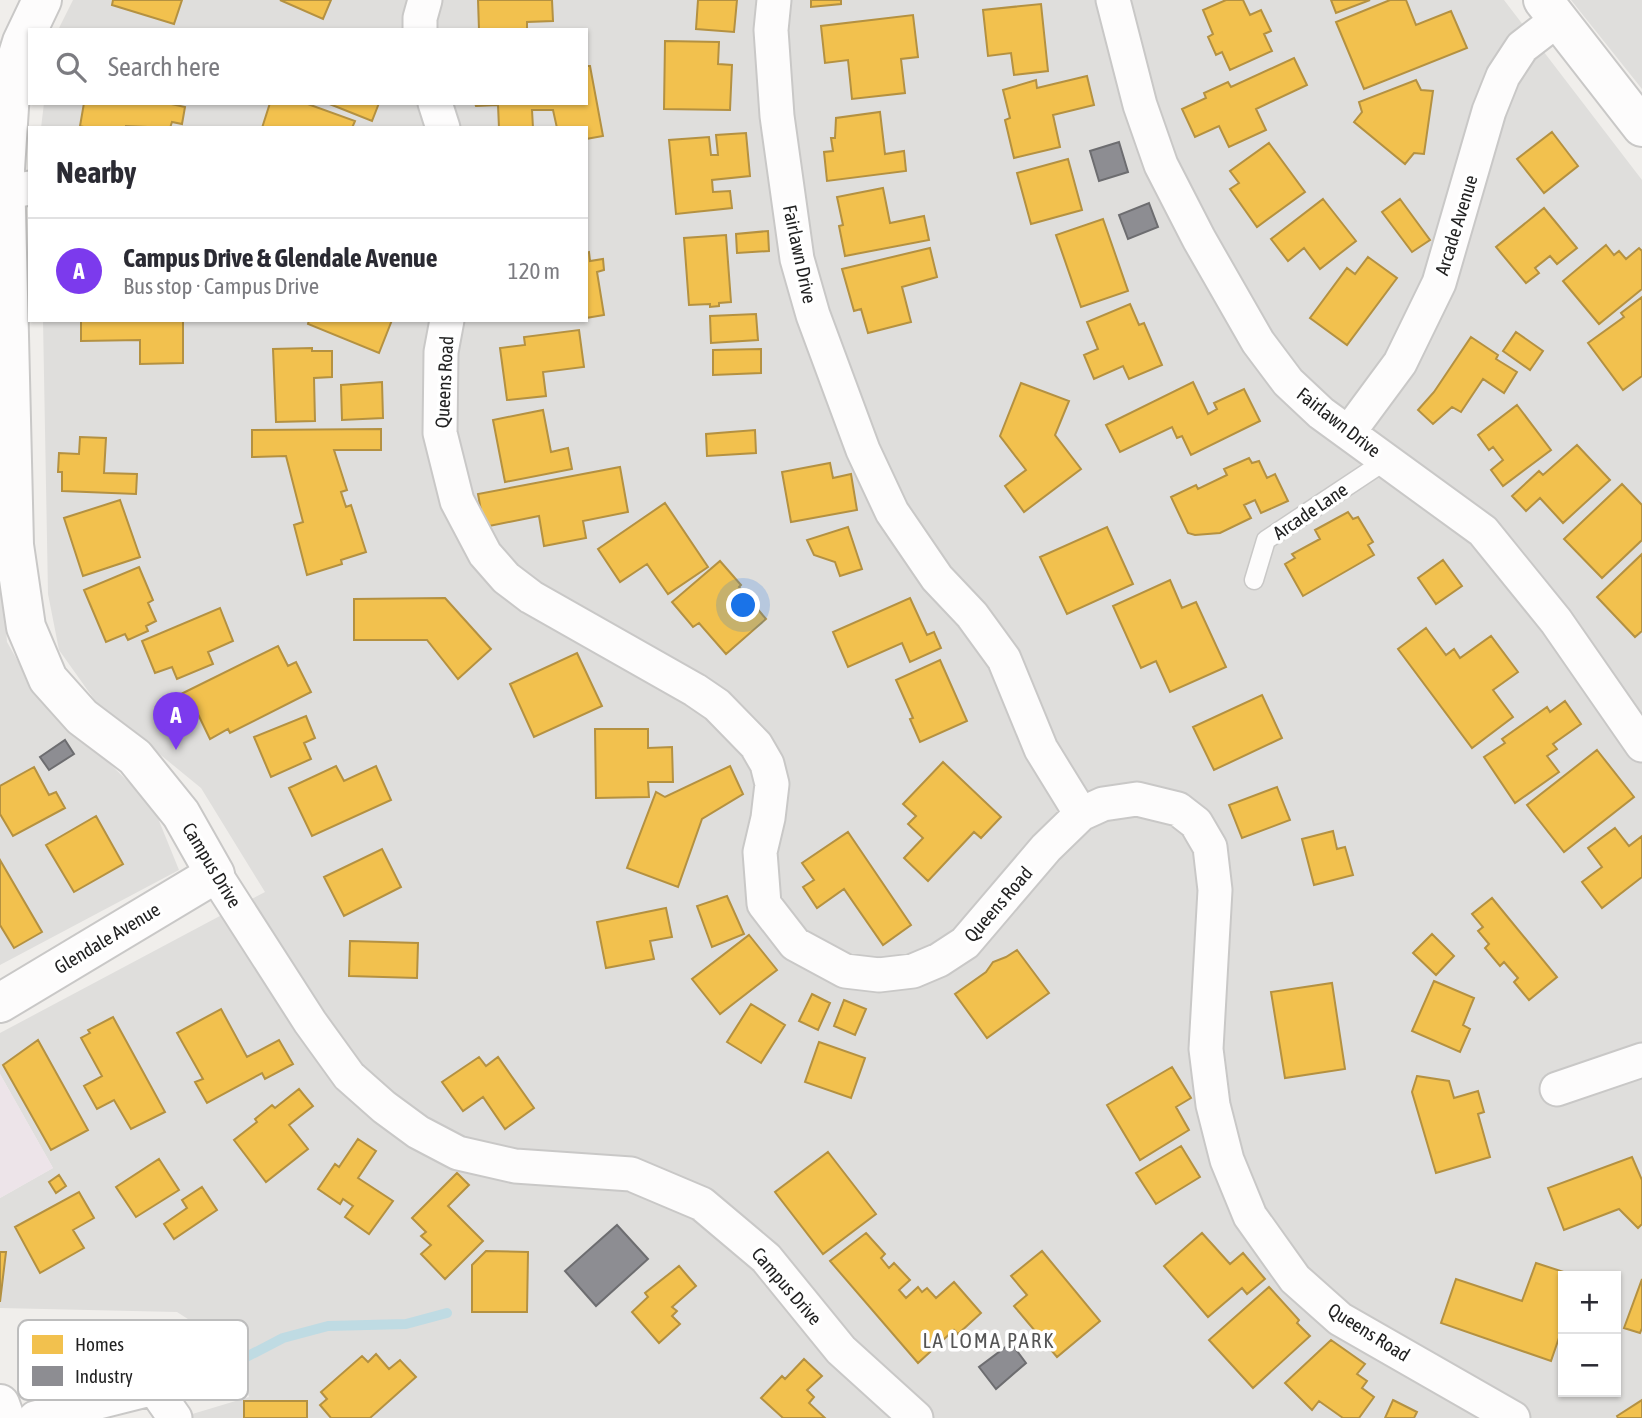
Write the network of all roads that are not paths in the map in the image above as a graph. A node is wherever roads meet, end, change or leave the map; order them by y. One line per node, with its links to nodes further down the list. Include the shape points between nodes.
1 (42, 0): 6 (street, Campus Drive)
2 (425, 0): 7 (street)
3 (774, 0): 18 (street, Fairlawn Drive, via 771,30 777,116 797,259 863,450 892,512 937,578 1004,659 1041,749)
4 (1113, 0): 14 (street, Fairlawn Drive, via 1161,165 1199,239 1258,342 1289,382)
5 (1550, 10): 11 (street); 14 (street, Arcade Avenue, via 1503,76 1439,283 1400,363)
6 (29, 28)
7 (420, 28)
8 (28, 29): 12 (street, Campus Drive, via 11,76 5,169)
9 (436, 105): 10 (street)
10 (442, 126)
11 (1642, 127)
12 (12, 193): 19 (street, Campus Drive, via 14,545 26,627 48,679 82,717 135,757 181,814)
13 (447, 322): 18 (street, Queens Road, via 440,433 457,501 469,528 485,554 522,591 695,690 756,745 772,785 760,852 764,904 795,944 845,971 878,975 914,971 939,960 965,943)
14 (1349, 432): 15 (street, Fairlawn Drive)
15 (1388, 459): 16 (lane, Arcade Lane, via 1266,540); 17 (street, Fairlawn Drive, via 1483,531 1556,621)
16 (1254, 580)
17 (1642, 744)
18 (1081, 814): 30 (street, Queens Road, via 1103,804 1137,799 1178,809 1196,823 1210,847 1215,890 1206,1049 1213,1105 1227,1160 1250,1216 1295,1279 1340,1319)
19 (215, 874): 20 (street, Glendale Avenue); 29 (street, Campus Drive, via 310,1023 349,1076 384,1107 458,1153 515,1166 631,1174 702,1204 766,1258 841,1350)
20 (0, 1003)
21 (1642, 1060): 22 (street)
22 (1558, 1088)
23 (106, 1400): 27 (street)
24 (162, 1400): 28 (street)
25 (0, 1404): 26 (street)
26 (5, 1418)
27 (35, 1418)
28 (175, 1418)
29 (916, 1418)
30 (1513, 1418)

